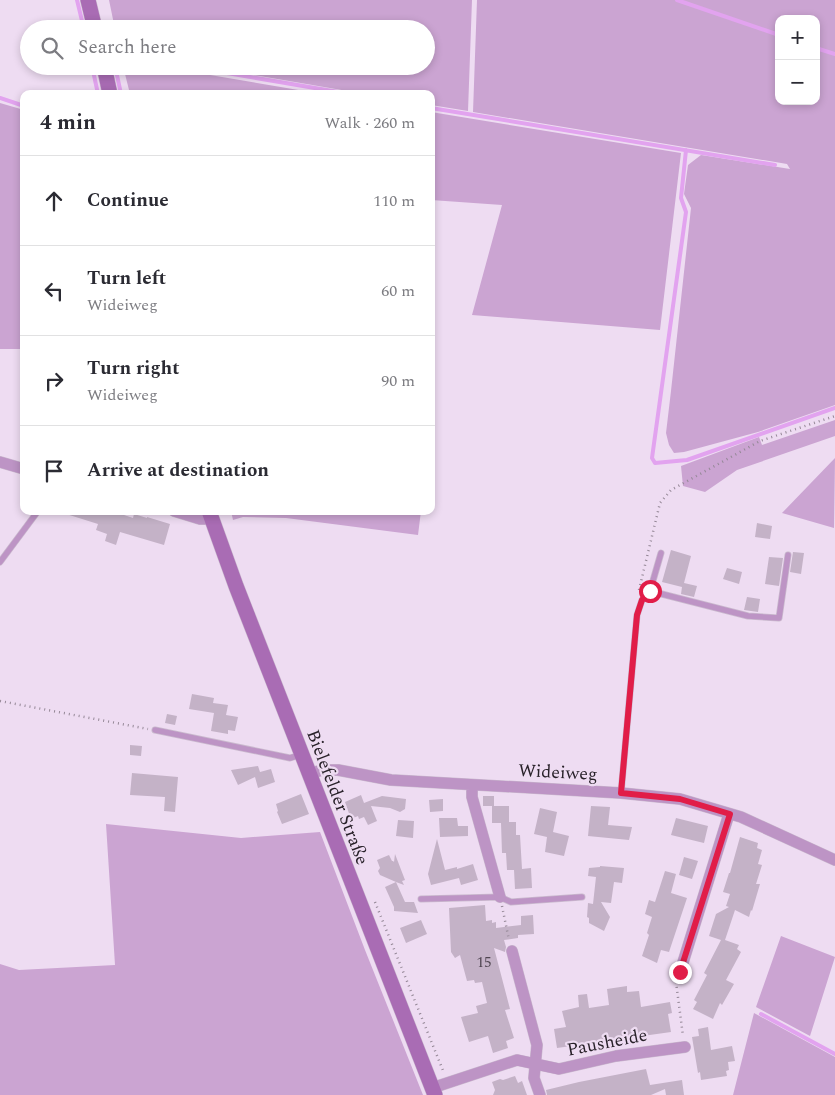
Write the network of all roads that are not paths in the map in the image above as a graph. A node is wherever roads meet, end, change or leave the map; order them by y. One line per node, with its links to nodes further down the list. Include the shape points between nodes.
1 (88, 0): 2 (main road)
2 (93, 20)
3 (106, 75): 4 (main road)
4 (109, 90)
5 (0, 462): 6 (street)
6 (20, 468)
7 (35, 515): 12 (lane)
8 (187, 515): 9 (street, via 200,519)
9 (210, 515): 15 (main road, Bielefelder Straße)
10 (661, 553): 13 (lane)
11 (788, 555): 13 (lane, via 778,618 748,616)
12 (0, 562)
13 (650, 591): 18 (lane, via 642,600 637,615)
14 (155, 730): 15 (lane, via 290,758)
15 (302, 755): 16 (main road, Bielefelder Straße)
16 (309, 774): 17 (street, Wideiweg, via 338,770 391,780); 28 (main road, Bielefelder Straße)
17 (472, 785): 18 (street, Wideiweg); 21 (street, via 472,797)
18 (621, 793): 19 (street, Wideiweg, via 680,799)
19 (730, 814): 20 (street, Wideiweg); 25 (street)
20 (835, 860)
21 (500, 897): 22 (lane, via 511,902); 23 (lane)
22 (582, 897)
23 (421, 899)
24 (512, 951): 27 (street, via 537,1045)
25 (680, 972)
26 (685, 1047): 27 (street, Pausheide, via 616,1056 559,1069)
27 (535, 1063): 28 (street, Pausheide, via 517,1060); 29 (street, via 534,1078)
28 (434, 1091)
29 (540, 1095)

